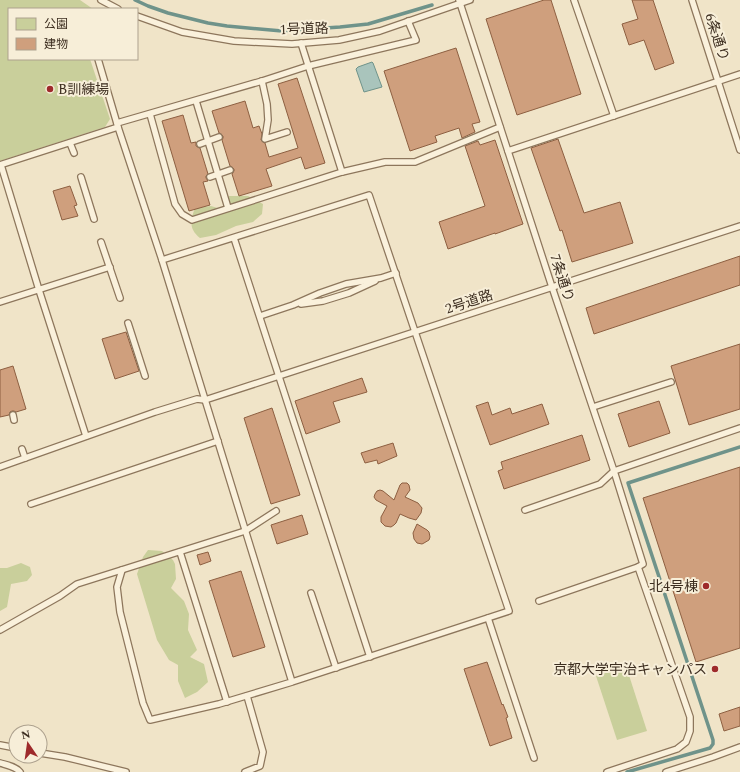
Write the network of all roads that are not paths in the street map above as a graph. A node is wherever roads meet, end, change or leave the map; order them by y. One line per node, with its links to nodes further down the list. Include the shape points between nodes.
1 (101, 0): 6 (lane)
2 (470, 0): 5 (lane, 1号道路)
3 (574, 0): 17 (lane)
4 (692, 0): 13 (lane, 6条通り)
5 (459, 2): 8 (lane, 1号道路); 19 (lane, 7条通り)
6 (111, 7)
7 (138, 16): 9 (lane, 1号道路, via 182,32 234,41)
8 (408, 21): 9 (lane, 1号道路, via 380,31 338,40); 11 (lane, via 416,40)
9 (301, 43): 11 (lane)
10 (98, 60): 18 (lane)
11 (308, 66): 14 (lane); 30 (lane)
12 (740, 74): 13 (lane)
13 (718, 81): 17 (lane); 25 (lane, 6条通り)
14 (262, 82): 15 (lane); 20 (lane, via 268,120 265,139)
15 (196, 101): 16 (lane); 22 (lane)
16 (150, 114): 18 (lane); 34 (lane, via 175,204 182,214 192,220)
17 (614, 116): 26 (lane)
18 (118, 125): 23 (lane); 39 (lane)
19 (500, 127): 26 (lane, 7条通り); 30 (lane, via 415,162 385,162)
20 (287, 132)
21 (219, 137): 22 (lane)
22 (208, 141): 24 (lane); 31 (lane)
23 (70, 143): 27 (lane); 28 (lane)
24 (200, 144)
25 (740, 150)
26 (508, 151): 43 (lane, 7条通り)
27 (74, 154)
28 (0, 165): 44 (lane)
29 (230, 170): 31 (lane)
30 (342, 172): 34 (lane)
31 (217, 174): 32 (lane); 34 (lane)
32 (210, 176)
33 (81, 177): 35 (lane)
34 (228, 208)
35 (94, 219)
36 (740, 226): 43 (lane, 2号道路)
37 (234, 238): 39 (lane); 41 (lane, via 369,195); 48 (lane)
38 (101, 242): 40 (lane)
39 (162, 260): 54 (lane)
40 (110, 267): 44 (lane); 45 (lane)
41 (396, 273): 42 (lane); 50 (lane)
42 (381, 278): 47 (lane, via 346,284); 47 (lane, via 349,293 323,301)
43 (552, 287): 50 (lane, 2号道路); 55 (lane, 7条通り)
44 (39, 290): 46 (lane); 57 (lane)
45 (120, 298)
46 (0, 302)
47 (293, 305): 48 (lane)
48 (260, 316): 52 (lane)
49 (128, 323): 51 (lane)
50 (416, 332): 52 (lane, 2号道路); 72 (lane, via 509,611)
51 (145, 376)
52 (279, 376): 54 (lane, 2号道路); 74 (lane)
53 (671, 382): 55 (lane)
54 (205, 400): 57 (lane, 2号道路, via 197,399); 58 (lane)
55 (593, 407): 62 (lane, 7条通り)
56 (740, 428): 62 (lane)
57 (86, 436): 60 (lane, 2号道路)
58 (218, 441): 63 (lane); 66 (lane)
59 (22, 449): 60 (lane)
60 (25, 458): 61 (lane, 2号道路)
61 (0, 467)
62 (614, 471): 64 (lane, via 600,484); 68 (lane, 7条通り)
63 (31, 504)
64 (524, 510)
65 (276, 511): 66 (lane)
66 (245, 531): 67 (lane); 76 (lane)
67 (180, 552): 69 (lane); 78 (lane)
68 (641, 566): 71 (lane); 86 (lane, 7条通り, via 690,717 690,731 686,742 677,749)
69 (122, 570): 73 (lane, via 77,584); 78 (lane, via 117,587 120,612 143,703 150,720)
70 (311, 593): 75 (lane)
71 (539, 602)
72 (488, 618): 74 (lane); 81 (lane)
73 (0, 630)
74 (370, 656): 75 (lane)
75 (336, 668): 76 (lane)
76 (292, 682): 77 (lane)
77 (247, 696): 78 (lane); 85 (lane, via 263,752 260,766)
78 (227, 702)
79 (740, 747): 87 (lane)
80 (48, 755): 84 (lane)
81 (534, 758)
82 (0, 763): 83 (lane)
83 (20, 772)
84 (126, 772)
85 (245, 772)
86 (606, 772)
87 (666, 772)

